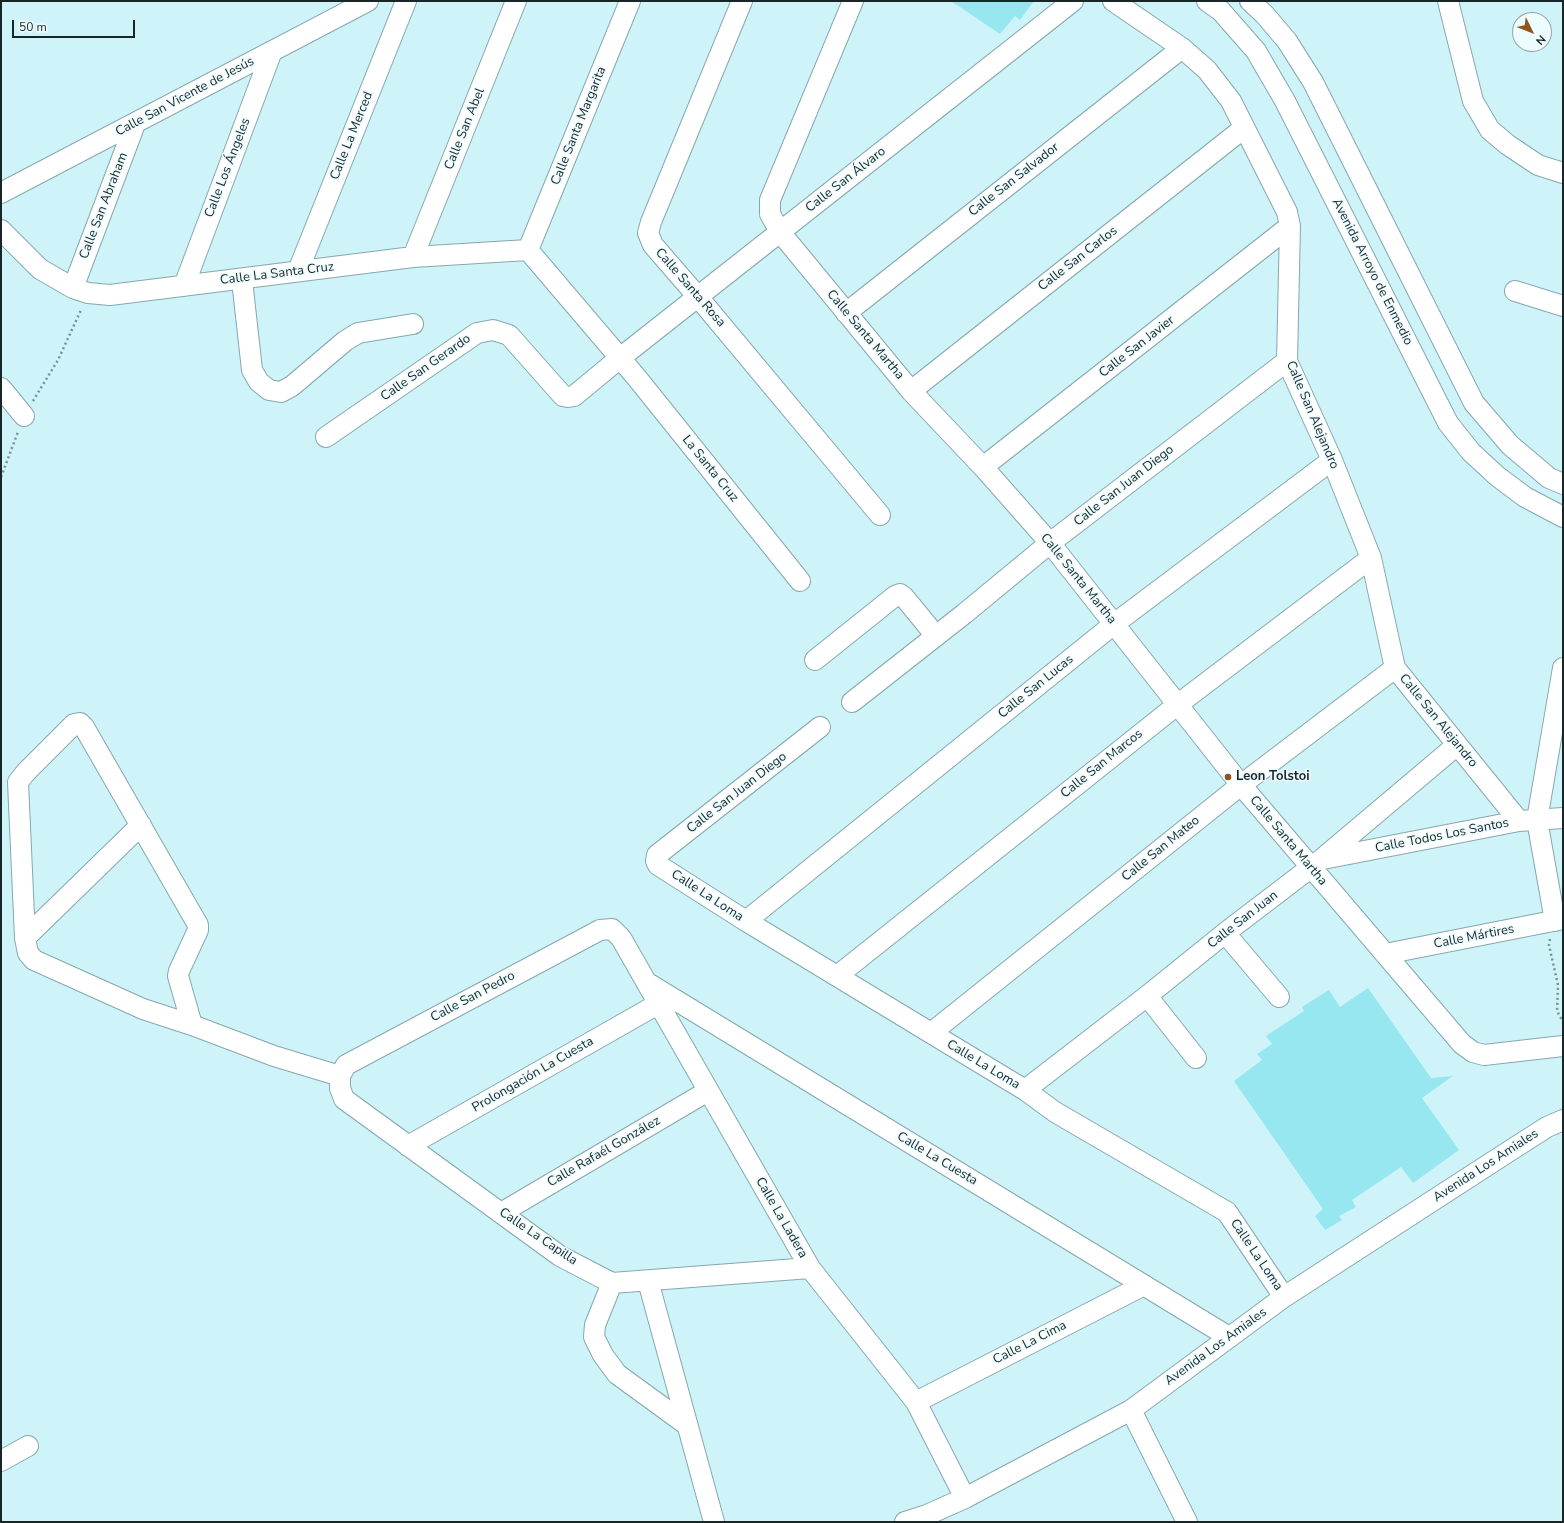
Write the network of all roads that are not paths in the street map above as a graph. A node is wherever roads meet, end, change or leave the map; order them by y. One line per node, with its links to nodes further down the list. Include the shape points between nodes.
1 (368, 1): 13 (street, Calle San Vicente de Jesús)
2 (406, 1): 23 (street, Calle La Merced)
3 (516, 1): 22 (street, Calle San Abel)
4 (630, 1): 21 (street, Calle Santa Margarita)
5 (742, 1): 28 (street, Calle Santa Rosa, via 648,233 653,245)
6 (853, 1): 20 (street, Calle Santa Martha, via 770,200 770,214)
7 (1073, 1): 20 (street, Calle San Álvaro)
8 (1114, 1): 12 (street, Calle San Alejandro)
9 (1207, 1): 43 (street, Avenida Arroyo de Enmedio, via 1221,11 1256,51 1285,101 1448,423 1471,452 1497,476 1525,497)
10 (1250, 1): 41 (street, via 1287,41 1313,82 1474,403 1510,445 1549,478)
11 (1448, 1): 16 (street, via 1473,101 1490,130 1538,165)
12 (1182, 48): 15 (street, Calle San Alejandro, via 1207,70 1230,101); 30 (street, Calle San Salvador)
13 (272, 51): 14 (street, Calle San Vicente de Jesús); 25 (street, Calle Los Ángeles)
14 (135, 124): 17 (street, Calle San Vicente de Jesús); 26 (street, Calle San Abraham)
15 (1244, 128): 18 (street, Calle San Alejandro, via 1287,212); 36 (street, Calle San Carlos)
16 (1563, 173)
17 (1, 193)
18 (1290, 226): 33 (street, Calle San Alejandro); 40 (street, Calle San Javier)
19 (1, 230): 26 (street, via 40,269)
20 (780, 232): 28 (street, Calle San Álvaro); 30 (street, Calle Santa Martha)
21 (528, 250): 22 (street, Calle La Santa Cruz); 32 (street)
22 (414, 257): 23 (street, Calle La Santa Cruz)
23 (298, 272): 24 (street, Calle La Santa Cruz)
24 (242, 280): 25 (street, Calle La Santa Cruz); 31 (street, via 252,370 259,382 269,390 282,392 292,386 358,333)
25 (184, 286): 26 (street, Calle La Santa Cruz, via 110,295)
26 (80, 291)
27 (1515, 291): 29 (street)
28 (698, 297): 32 (street, Calle San Álvaro); 42 (street, Calle Santa Rosa)
29 (1563, 306)
30 (846, 313): 36 (street, Calle Santa Martha)
31 (413, 324)
32 (620, 358): 35 (street, Calle San Álvaro, via 574,396 563,396); 46 (street, La Santa Cruz)
33 (1287, 361): 39 (street, Calle San Alejandro); 44 (street, Calle San Juan Diego)
34 (1, 388): 37 (street)
35 (558, 391): 38 (street, Calle San Gerardo, via 509,335 493,330 477,333)
36 (911, 391): 40 (street, Calle Santa Martha)
37 (24, 416)
38 (326, 437)
39 (1332, 460): 45 (street, Calle San Alejandro); 47 (street, Calle San Lucas)
40 (983, 467): 44 (street, Calle Santa Martha)
41 (1563, 484)
42 (880, 515)
43 (1563, 517)
44 (1050, 543): 47 (street, Calle Santa Martha); 48 (street, Calle San Juan Diego)
45 (1371, 558): 50 (street, Calle San Alejandro); 53 (street, Calle San Marcos)
46 (800, 581)
47 (1114, 624): 53 (street, Calle Santa Martha); 63 (street, Calle San Lucas)
48 (936, 636): 49 (street, via 900,594); 52 (street, Calle San Juan Diego)
49 (815, 660)
50 (1395, 668): 55 (street, Calle San Alejandro); 56 (street, Calle San Mateo)
51 (1563, 669): 58 (street)
52 (852, 702)
53 (1177, 705): 56 (street, Calle Santa Martha); 68 (street, Calle San Marcos)
54 (820, 727): 60 (street, Calle San Juan Diego, via 657,855)
55 (1457, 745): 58 (street, Calle San Alejandro); 61 (street, Calle San Juan)
56 (1241, 785): 61 (street, Calle Santa Martha); 74 (street, Calle San Mateo)
57 (1563, 818): 58 (street, Calle Todos Los Santos)
58 (1528, 820): 61 (street, Calle Todos Los Santos); 62 (street)
59 (141, 825): 66 (street); 66 (street, via 84,727 80,723 74,724 18,782); 73 (street, via 198,925 178,976)
60 (656, 861): 63 (street, Calle La Loma, via 658,865)
61 (1316, 863): 65 (street, Calle San Juan); 67 (street, Calle Santa Martha)
62 (1559, 920): 67 (street, Calle Mártires)
63 (746, 921): 68 (street, Calle La Loma)
64 (612, 929): 69 (street, Calle La Ladera, via 621,938); 77 (street, Calle San Pedro, via 600,930 346,1065)
65 (1225, 933): 70 (street, Calle San Juan); 71 (street)
66 (25, 938): 73 (street, via 28,953 34,960 143,1009)
67 (1384, 954): 75 (street, Calle Santa Martha, via 1462,1044 1473,1052 1484,1055)
68 (837, 976): 74 (street, Calle La Loma)
69 (644, 981): 72 (street, Calle La Ladera); 86 (street, Calle La Cuesta)
70 (1147, 996): 76 (street); 78 (street, Calle San Juan)
71 (1279, 997)
72 (658, 1004): 79 (street, Calle La Ladera); 81 (street, Prolongación La Cuesta)
73 (192, 1025): 77 (street, via 274,1056)
74 (931, 1033): 78 (street, Calle La Loma)
75 (1563, 1046)
76 (1196, 1058)
77 (340, 1076): 81 (street, Calle La Capilla, via 340,1088 344,1099)
78 (1025, 1090): 87 (street, Calle La Loma, via 1054,1112 1227,1212)
79 (708, 1091): 82 (street, Calle Rafaél González); 83 (street, Calle La Ladera)
80 (1563, 1120): 87 (street, Avenida Los Amiales, via 1517,1146)
81 (408, 1146): 82 (street, Calle La Capilla)
82 (501, 1213): 85 (street, Calle La Capilla, via 560,1256)
83 (810, 1268): 84 (street); 89 (street, Calle La Ladera)
84 (648, 1281): 85 (street); 91 (street)
85 (612, 1283): 91 (street, via 594,1337 603,1355 617,1374)
86 (1144, 1285): 88 (street, Calle La Cuesta); 89 (street, Calle La Cima)
87 (1284, 1297): 88 (street, Avenida Los Amiales)
88 (1229, 1337): 90 (street, Avenida Los Amiales)
89 (916, 1402): 94 (street, Calle La Ladera)
90 (1131, 1410): 94 (street, Avenida Los Amiales); 97 (street)
91 (687, 1425): 95 (street)
92 (28, 1446): 93 (street)
93 (1, 1461)
94 (965, 1498): 96 (street, Avenida Los Amiales)
95 (714, 1522)
96 (905, 1522)
97 (1187, 1522)

